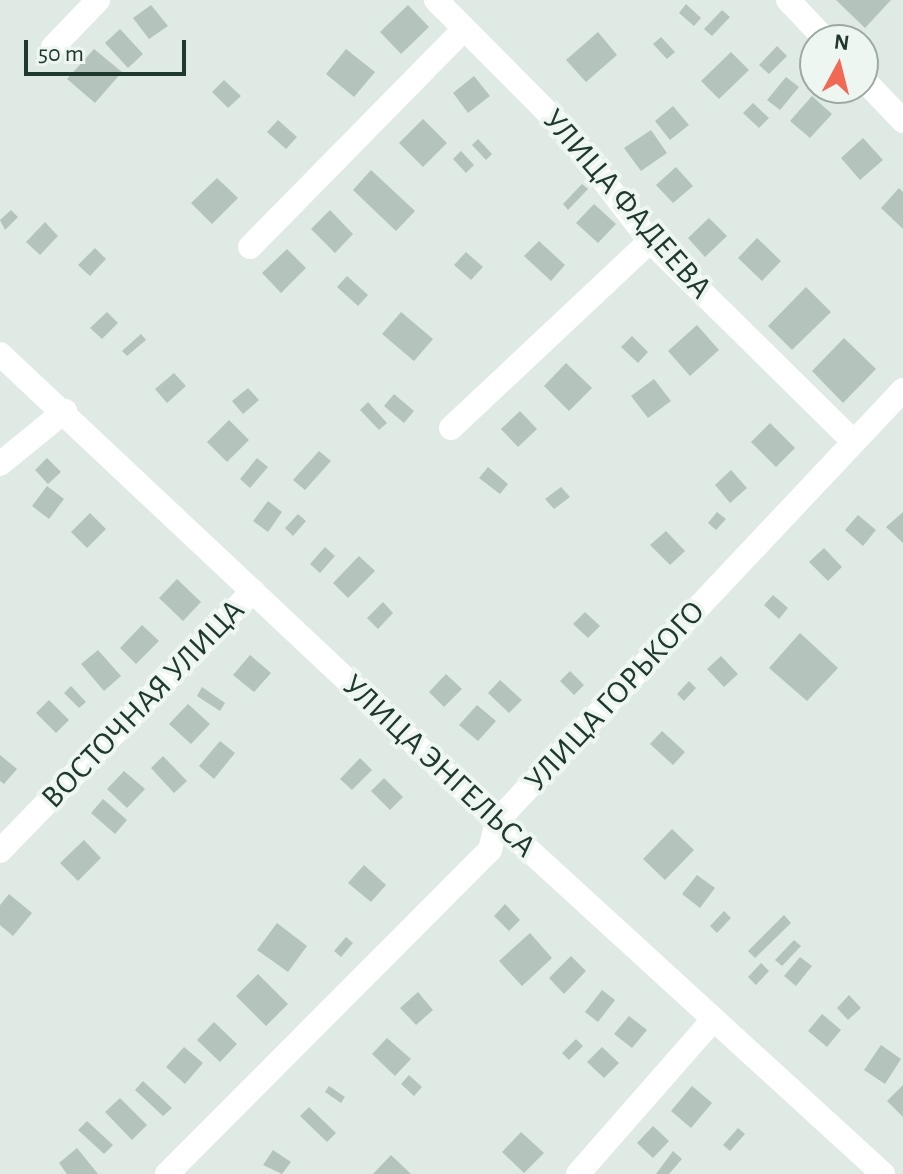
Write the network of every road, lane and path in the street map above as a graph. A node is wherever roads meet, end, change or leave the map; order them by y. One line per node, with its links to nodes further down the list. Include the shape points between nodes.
1 (98, 0): 6 (street)
2 (436, 0): 5 (street, УЛИЦА ФАДЕЕВА)
3 (788, 0): 4 (street)
4 (811, 24)
5 (463, 30): 9 (street, УЛИЦА ФАДЕЕВА, via 564,129); 10 (street)
6 (53, 47)
7 (879, 96): 8 (street)
8 (903, 121)
9 (650, 241): 14 (street); 15 (street, УЛИЦА ФАДЕЕВА)
10 (250, 247)
11 (0, 354): 13 (street, УЛИЦА ЭНГЕЛЬСА)
12 (903, 390): 15 (street, УЛИЦА ГОРЬКОГО)
13 (65, 411): 16 (street); 17 (street, УЛИЦА ЭНГЕЛЬСА)
14 (451, 428)
15 (853, 441): 18 (street, УЛИЦА ГОРЬКОГО)
16 (0, 464)
17 (253, 591): 18 (street, УЛИЦА ЭНГЕЛЬСА); 19 (street, ВОСТОЧНАЯ УЛИЦА)
18 (497, 821): 20 (street, УЛИЦА ЭНГЕЛЬСА); 21 (street, УЛИЦА ГОРЬКОГО, via 490,850)
19 (0, 851)
20 (713, 1020): 22 (street); 23 (street, УЛИЦА ЭНГЕЛЬСА)
21 (167, 1174)
22 (578, 1174)
23 (883, 1174)

